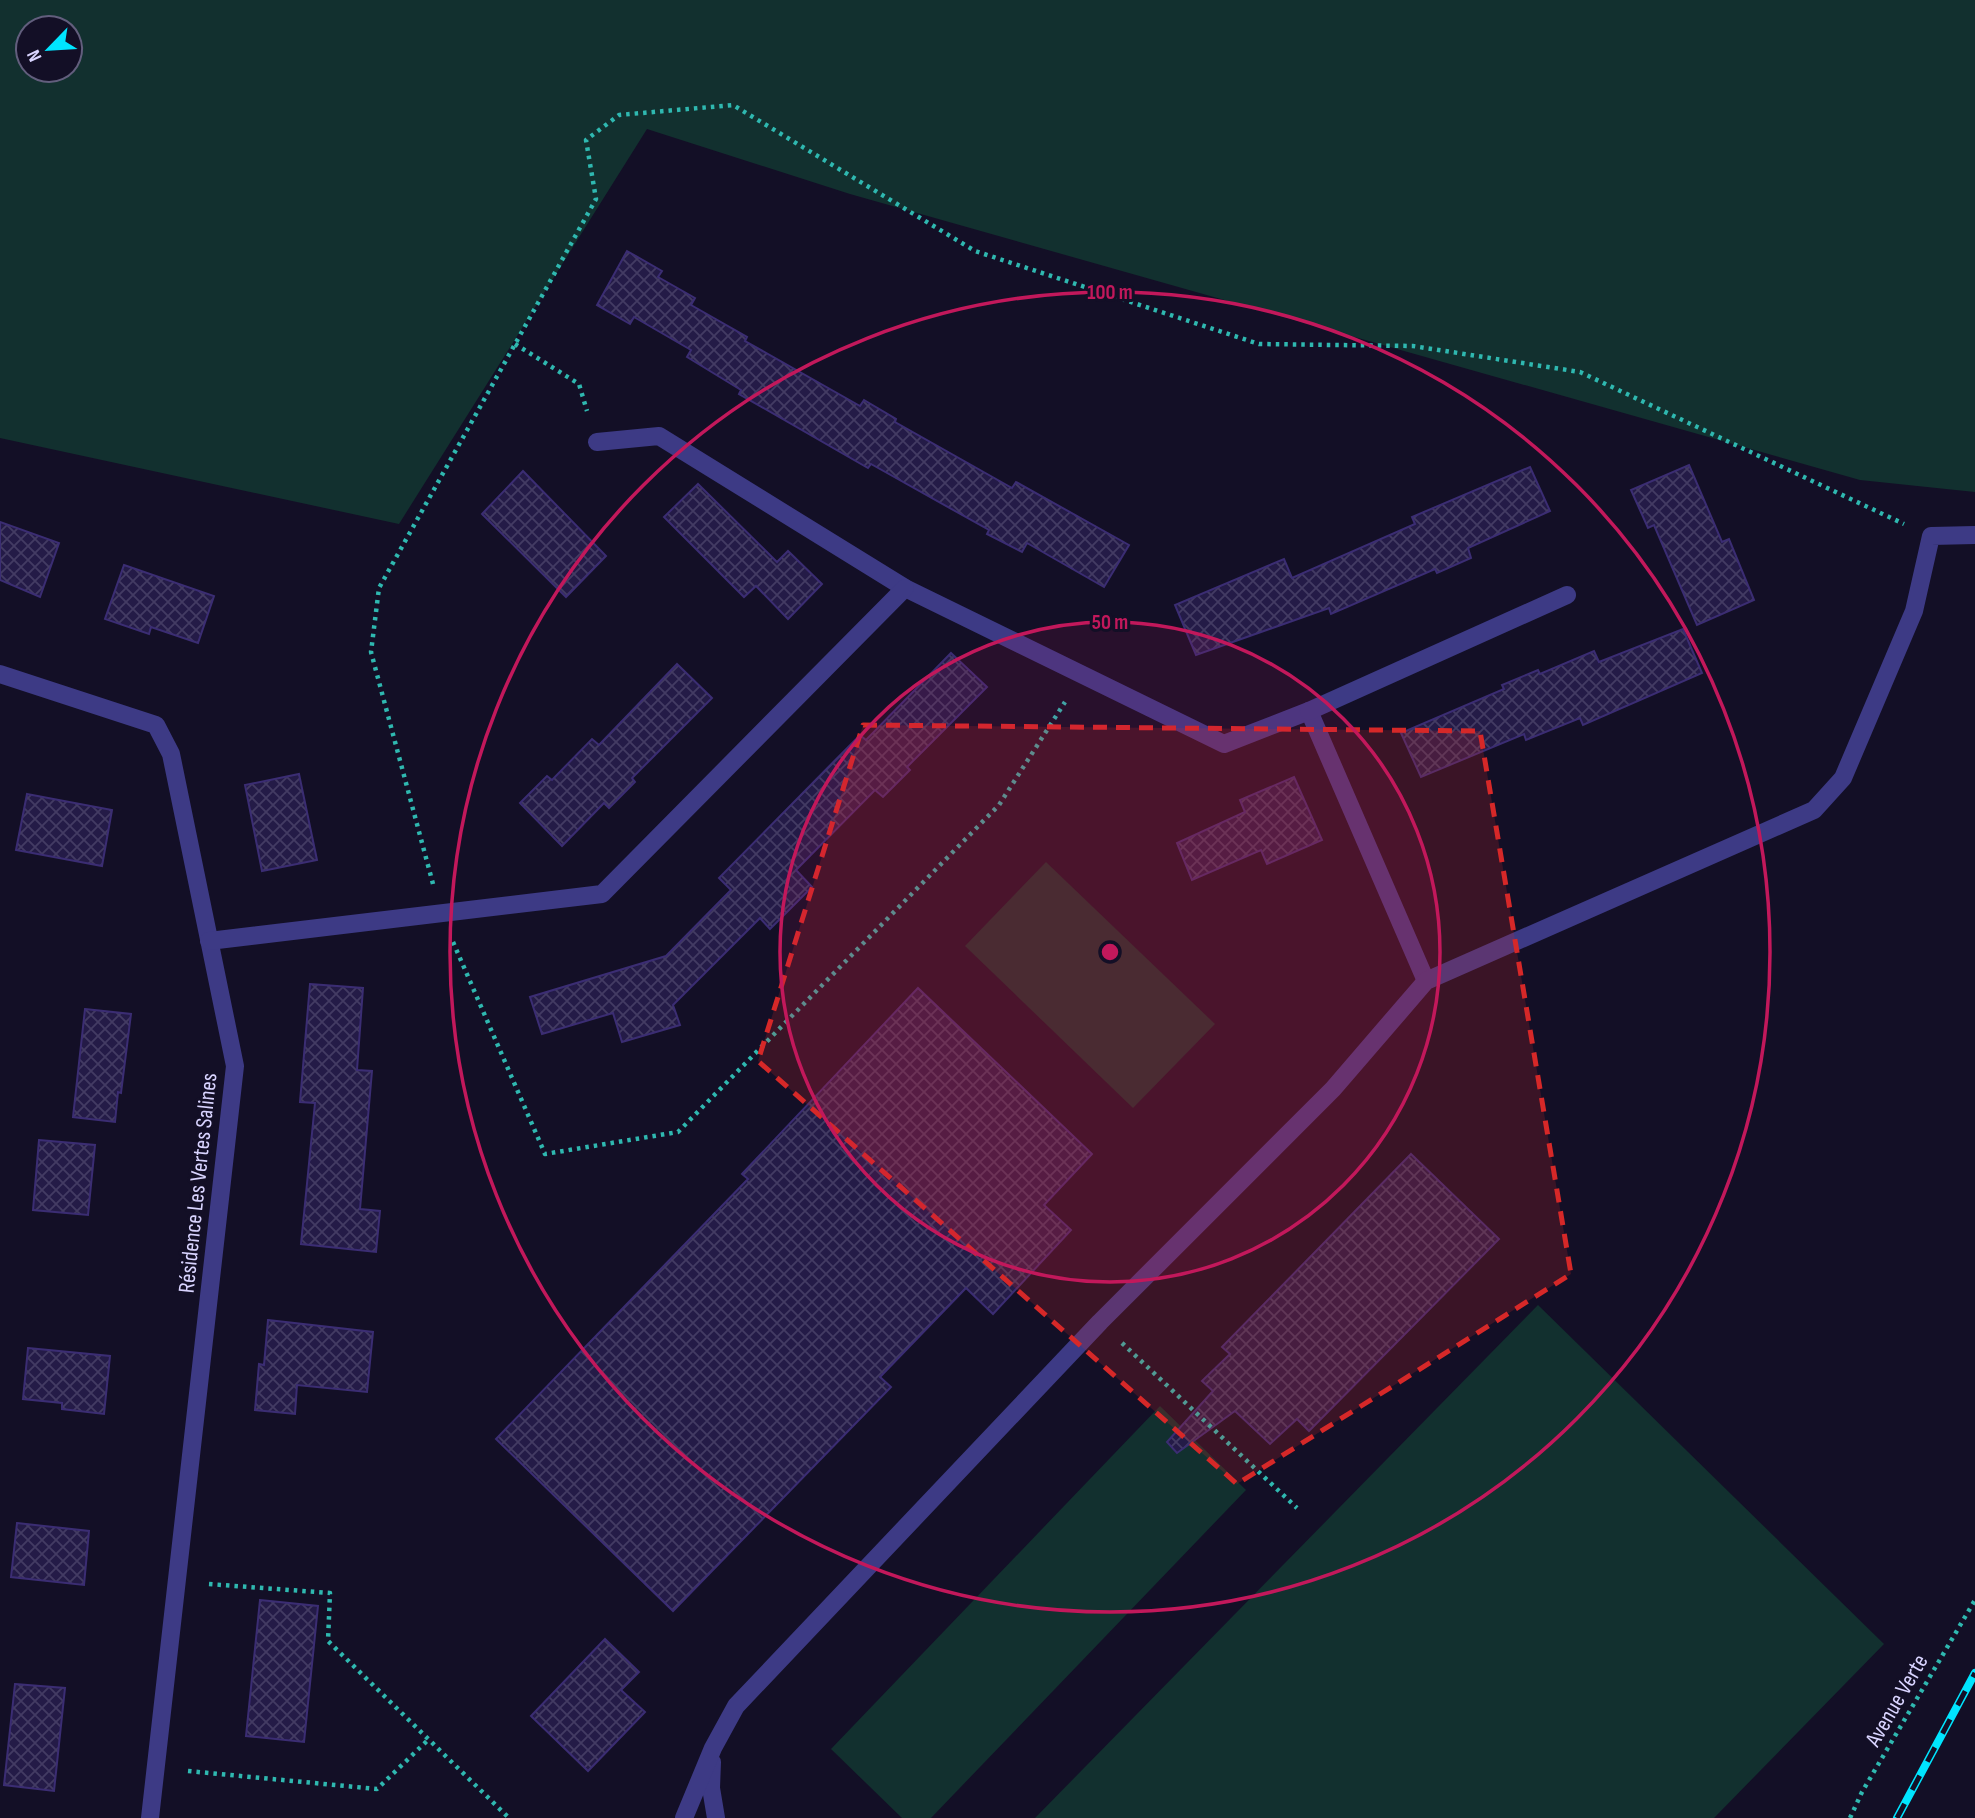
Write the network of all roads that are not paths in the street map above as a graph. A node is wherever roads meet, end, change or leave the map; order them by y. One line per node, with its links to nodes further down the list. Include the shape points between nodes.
1 (597, 442): 3 (street, via 659,436)
2 (1975, 535): 8 (street, via 1931,536 1913,611 1843,778 1814,810)
3 (905, 588): 6 (street, via 1224,744); 7 (street, via 602,894)
4 (1567, 595): 6 (street)
5 (0, 674): 7 (street, Résidence Les Vertes Salines, via 156,725 172,754)
6 (1309, 711): 8 (street)
7 (209, 941): 10 (street, Résidence Les Vertes Salines, via 235,1066)
8 (1426, 981): 9 (street, via 1333,1089 1100,1322 736,1706)
9 (713, 1748): 11 (street); 12 (street, via 711,1788)
10 (150, 1818)
11 (684, 1818)
12 (716, 1818)

